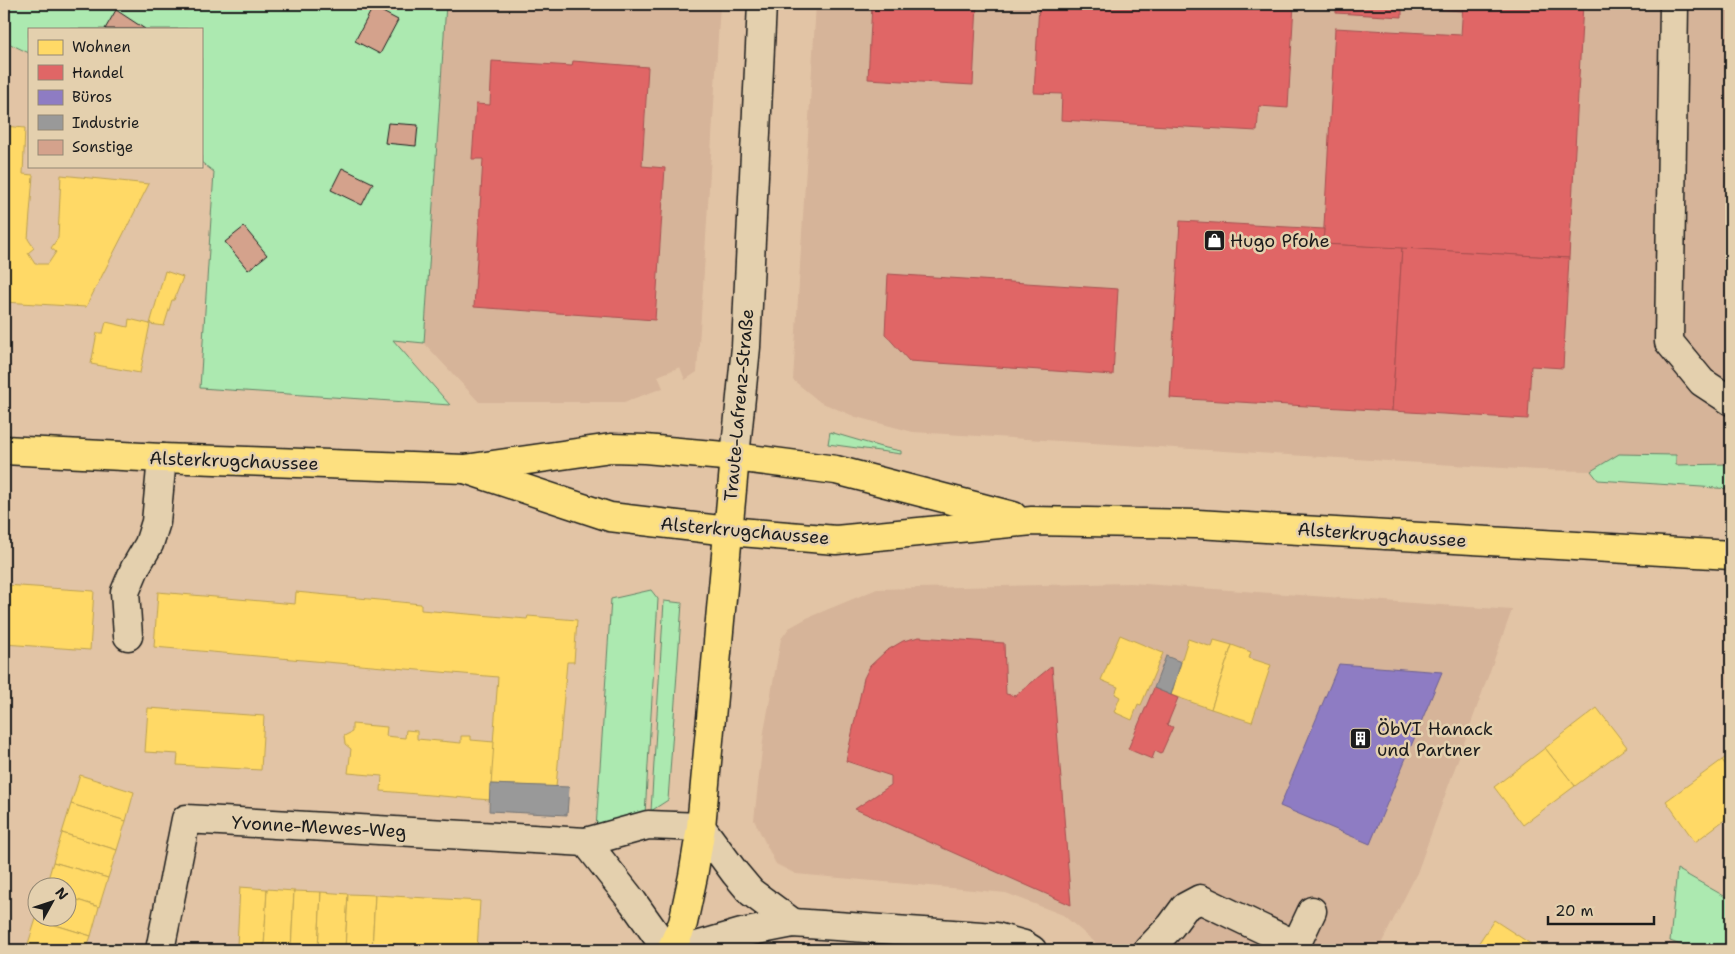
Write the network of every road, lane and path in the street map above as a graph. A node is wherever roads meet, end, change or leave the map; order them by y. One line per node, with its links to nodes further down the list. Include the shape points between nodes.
1 (762, 4): 5 (street, Traute-Lafrenz-Straße, via 746,347)
2 (1674, 4): 3 (street, via 1668,342 1702,382)
3 (1731, 401)
4 (4, 450): 6 (main road, Alsterkrugchaussee)
5 (736, 457): 7 (main road, Alsterkrugchaussee, via 611,448); 8 (main road, Alsterkrugchaussee, via 836,470); 9 (main road, Traute-Lafrenz-Straße)
6 (162, 458): 7 (main road, Alsterkrugchaussee); 11 (street, via 156,522 149,544 134,568 125,592)
7 (465, 470): 9 (main road, Alsterkrugchaussee, via 610,517)
8 (1032, 520): 9 (main road, Alsterkrugchaussee, via 836,540); 10 (main road, Alsterkrugchaussee, via 1197,524)
9 (728, 532): 12 (main road, Traute-Lafrenz-Straße)
10 (1731, 556)
11 (128, 636)
12 (701, 828): 13 (street, Yvonne-Mewes-Weg, via 648,825); 15 (street, via 751,892); 20 (main road, Traute-Lafrenz-Straße, via 683,923)
13 (586, 842): 18 (street, Yvonne-Mewes-Weg, via 186,819); 19 (street)
14 (1312, 910): 17 (street)
15 (793, 923): 16 (street); 21 (street)
16 (908, 941): 22 (street, via 996,937)
17 (1295, 948): 23 (street, via 1200,899 1185,907)
18 (160, 950)
19 (666, 950)
20 (671, 950)
21 (683, 950)
22 (1032, 950)
23 (1148, 950)

